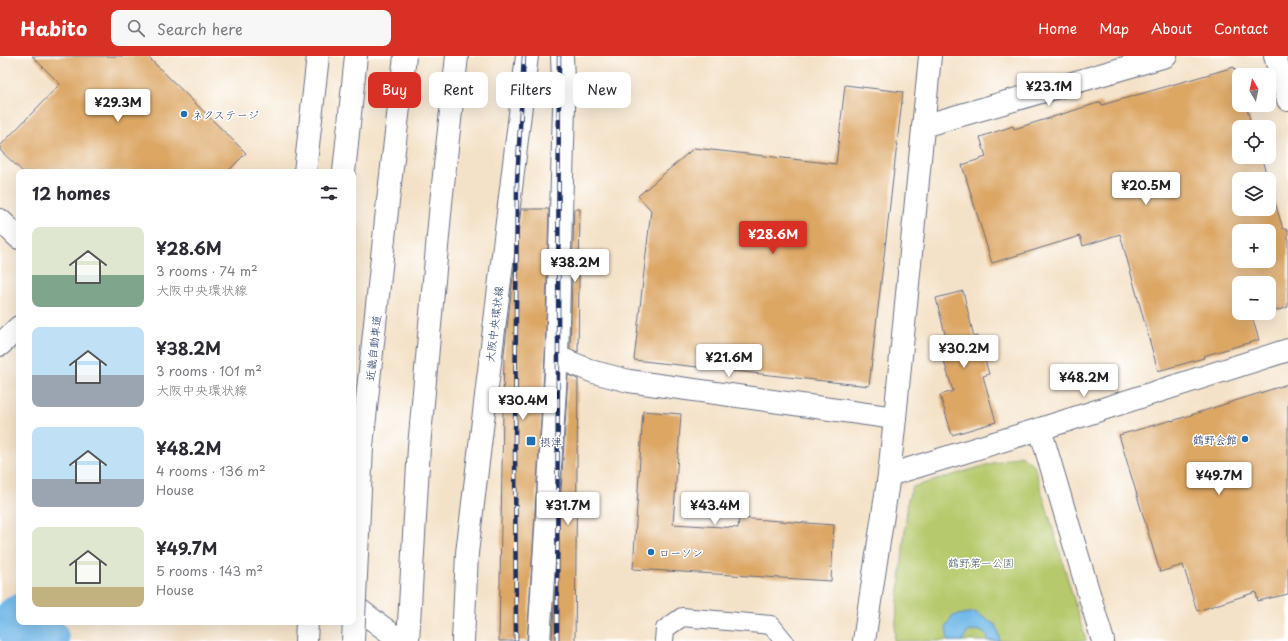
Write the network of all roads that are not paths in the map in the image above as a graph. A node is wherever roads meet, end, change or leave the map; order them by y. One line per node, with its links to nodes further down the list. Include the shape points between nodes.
1 (318, 56): 12 (main road)
2 (356, 56): 13 (main road)
3 (405, 56): 23 (main road, 近畿自動車道, bridge, via 362,446)
4 (457, 56): 30 (main road, via 419,447)
5 (527, 56): 31 (main road, 大阪中央環状線, via 467,553)
6 (562, 56): 19 (main road, via 564,107)
7 (930, 56): 11 (main road)
8 (1166, 56): 11 (main road)
9 (1275, 56): 10 (main road)
10 (1288, 100)
11 (923, 126): 20 (main road)
12 (305, 169)
13 (344, 169)
14 (0, 220): 15 (main road)
15 (16, 235)
16 (16, 330): 17 (main road)
17 (0, 344)
18 (1288, 350): 21 (main road)
19 (557, 357): 20 (main road, via 594,372 629,381); 32 (main road)
20 (895, 418): 22 (main road)
21 (1040, 430): 22 (main road); 36 (main road)
22 (889, 475): 35 (main road)
23 (356, 576)
24 (356, 607): 29 (main road)
25 (307, 625): 27 (main road)
26 (354, 625): 28 (main road, 近畿自動車道, bridge)
27 (306, 641)
28 (353, 641)
29 (401, 641)
30 (408, 641)
31 (463, 641)
32 (539, 641)
33 (664, 641): 34 (lane, via 665,629 682,617 771,625)
34 (784, 641)
35 (864, 641)
36 (1103, 641)

